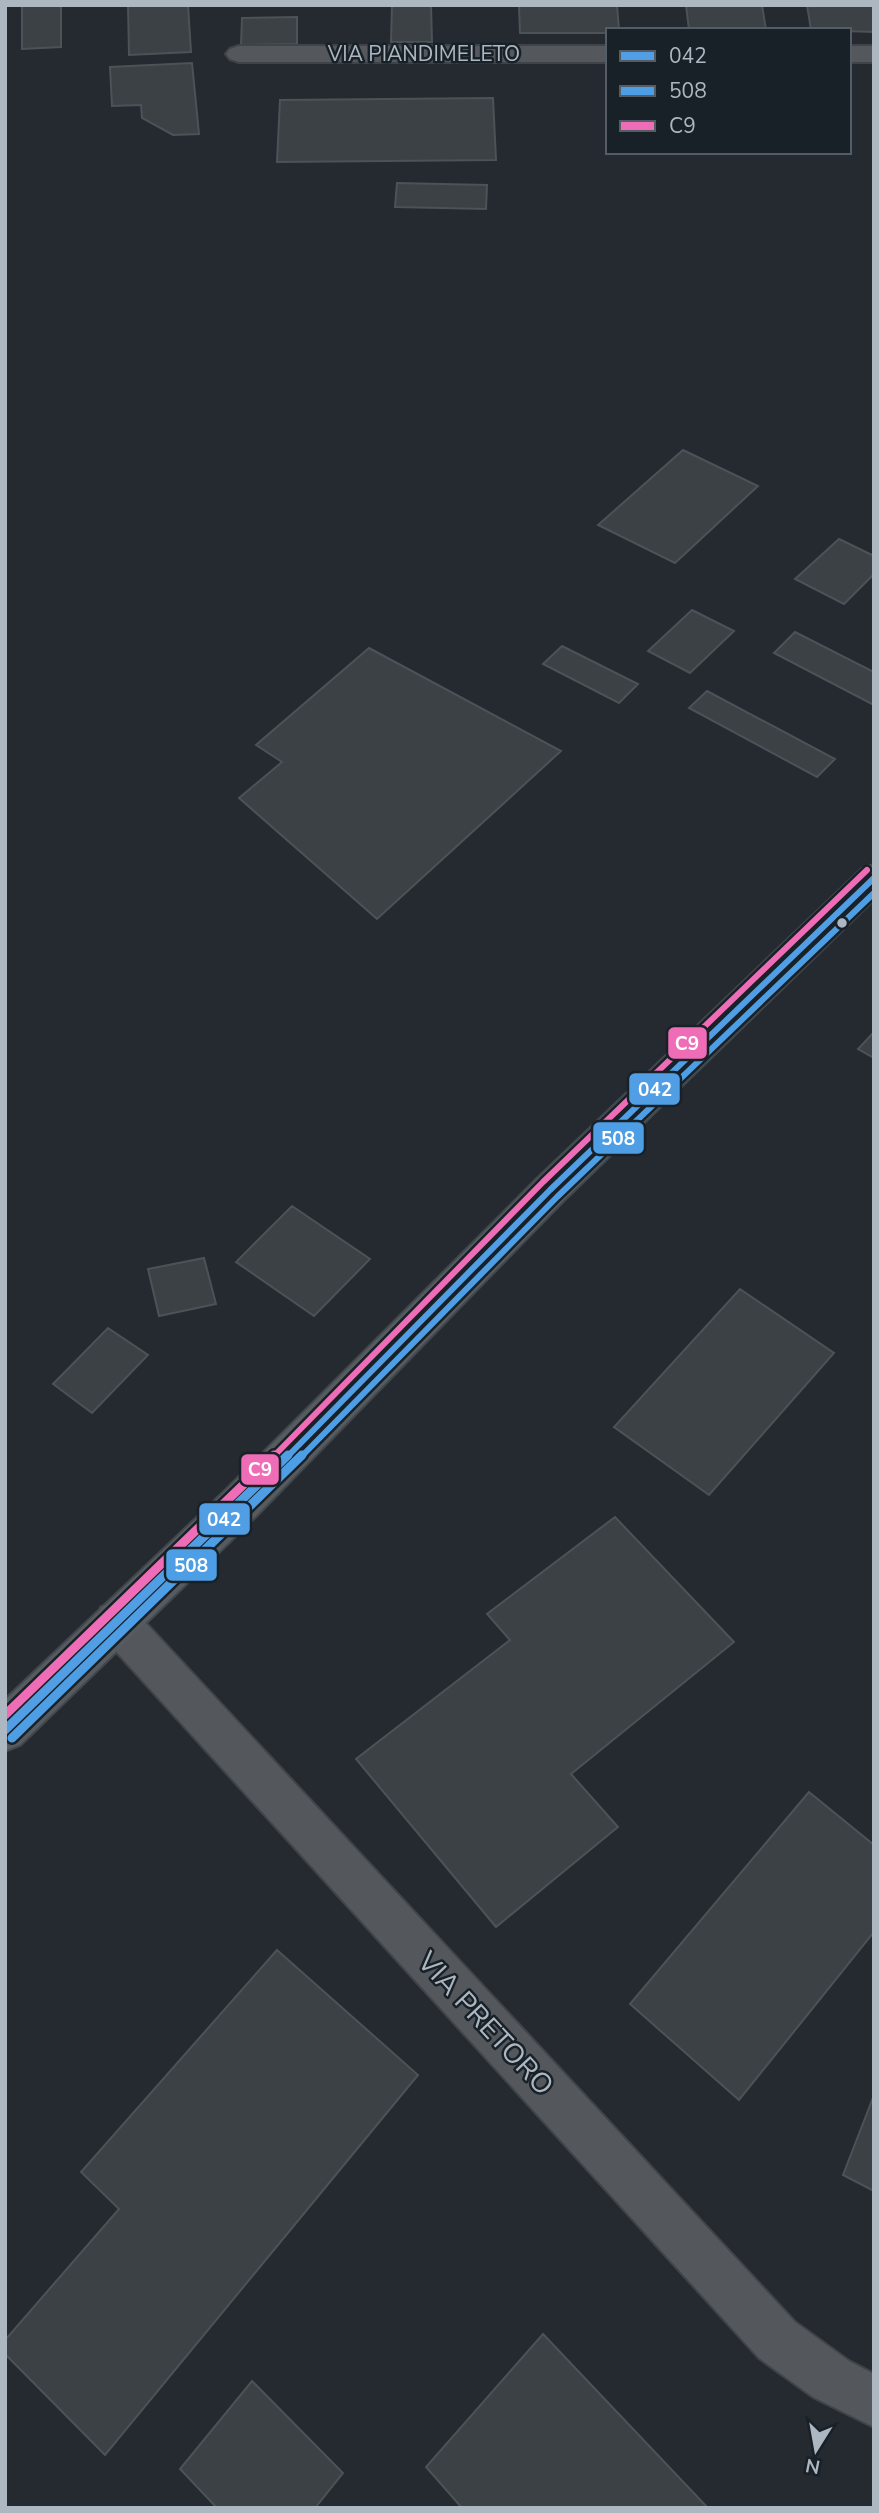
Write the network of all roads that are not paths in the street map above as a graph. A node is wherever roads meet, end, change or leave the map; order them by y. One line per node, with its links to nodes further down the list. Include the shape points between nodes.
1 (239, 54): 2 (street, VIA PIANDIMELETO)
2 (606, 54)
3 (851, 54): 4 (street)
4 (874, 54)
5 (874, 878): 6 (main road)
6 (116, 1621): 7 (main road); 8 (street, VIA PRETORO, via 778,2340 831,2379)
7 (5, 1730)
8 (874, 2401)

